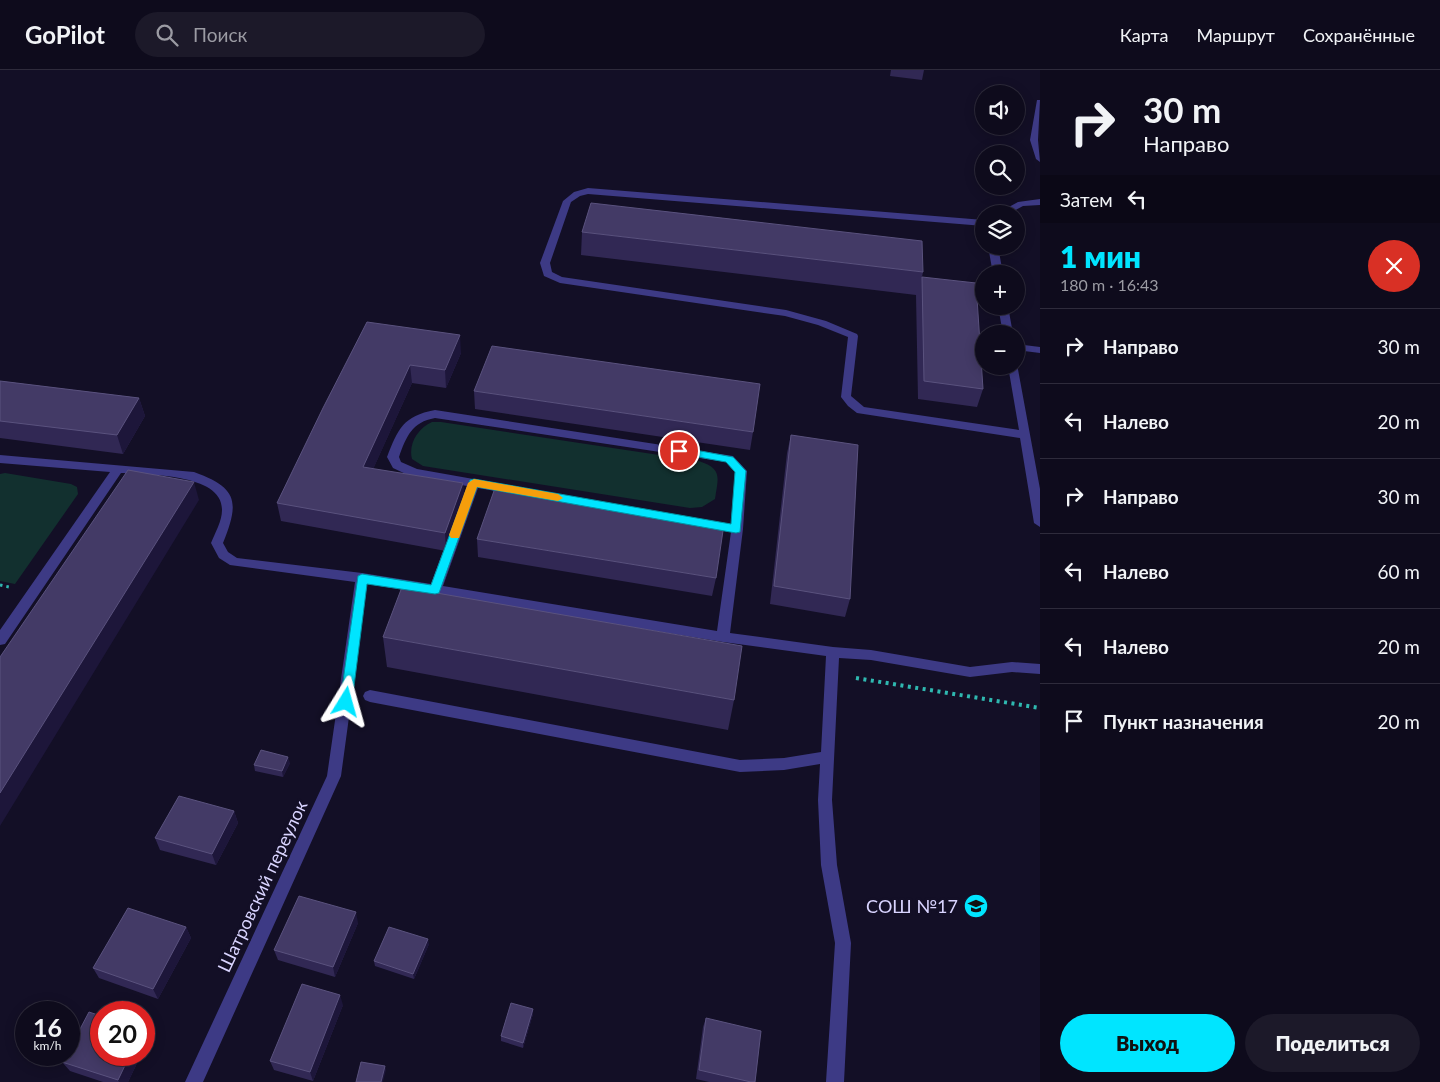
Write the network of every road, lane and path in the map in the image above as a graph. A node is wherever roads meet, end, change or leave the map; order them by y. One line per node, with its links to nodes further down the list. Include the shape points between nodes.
1 (1040, 102): 2 (street, via 1034,140)
2 (1040, 159)
3 (1040, 202): 4 (street)
4 (1019, 205)
5 (975, 222): 9 (street, via 588,191 568,201 545,263 547,274 560,280 786,313 822,323 853,336 846,397 861,410)
6 (1025, 348): 7 (street)
7 (1040, 350)
8 (1014, 375): 9 (street)
9 (1024, 435): 12 (street)
10 (0, 459): 11 (street)
11 (118, 469): 18 (street, via 190,475 216,487 228,509 217,543 224,555 234,562); 21 (street)
12 (1036, 477): 16 (street)
13 (474, 483): 14 (street); 17 (street, via 414,474 397,465 392,457 406,426 413,419 435,414 729,459 741,471); 19 (street)
14 (590, 503)
15 (698, 522): 17 (street)
16 (1040, 523)
17 (736, 529): 20 (street)
18 (362, 578): 19 (street); 28 (street, Шатровский переулок, via 334,776)
19 (435, 590): 20 (street)
20 (722, 637): 22 (street)
21 (0, 640)
22 (833, 652): 23 (street, via 871,655 970,672 1012,667); 24 (street)
23 (1040, 669)
24 (832, 674): 26 (path); 27 (street)
25 (370, 696): 27 (street, via 740,766 770,767)
26 (1040, 708)
27 (827, 756): 29 (street, via 824,800 829,865 844,943)
28 (194, 1082)
29 (835, 1082)

